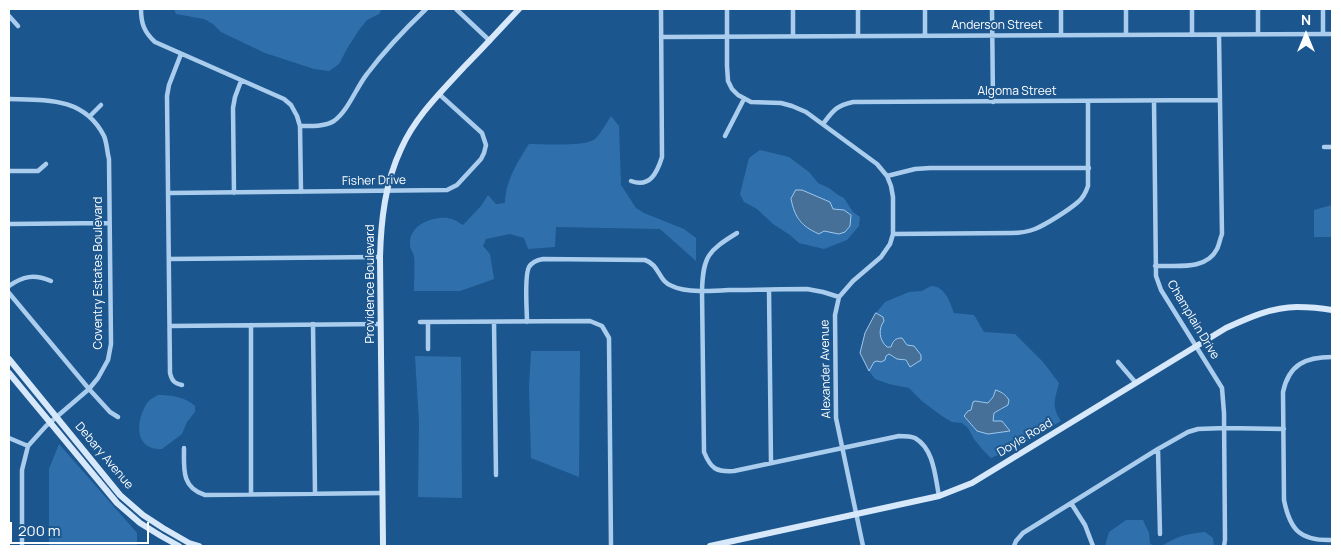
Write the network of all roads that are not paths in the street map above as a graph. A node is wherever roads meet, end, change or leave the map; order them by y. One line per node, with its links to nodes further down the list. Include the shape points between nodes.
1 (141, 9): 32 (street, via 143,27 155,42)
2 (426, 9): 44 (street, via 376,62 340,115 328,124)
3 (456, 9): 31 (street)
4 (519, 9): 31 (main road, Providence Boulevard)
5 (661, 9): 29 (street)
6 (727, 9): 30 (street)
7 (793, 9): 25 (street)
8 (858, 9): 26 (street)
9 (925, 9): 27 (street)
10 (992, 9): 28 (street)
11 (1061, 9): 21 (street)
12 (1126, 9): 22 (street)
13 (1192, 9): 23 (street)
14 (1258, 9): 18 (street)
15 (1323, 9): 19 (street)
16 (9, 16): 17 (street)
17 (18, 26)
18 (1258, 34): 19 (street, Anderson Street); 24 (street, Anderson Street)
19 (1323, 34): 20 (street, Anderson Street)
20 (1332, 34)
21 (1061, 35): 22 (street, Anderson Street); 28 (street, Anderson Street)
22 (1126, 35): 23 (street, Anderson Street)
23 (1192, 35): 24 (street, Anderson Street)
24 (1219, 35): 37 (street)
25 (793, 36): 26 (street, Anderson Street); 30 (street, Anderson Street)
26 (858, 36): 27 (street, Anderson Street)
27 (925, 36): 28 (street, Anderson Street)
28 (992, 36): 40 (street)
29 (661, 37): 30 (street, Anderson Street); 52 (street, via 662,157 658,169 648,180 637,184)
30 (727, 37): 36 (street, via 728,81)
31 (490, 41): 34 (main road, Providence Boulevard)
32 (181, 54): 33 (street); 55 (street, via 167,96)
33 (241, 81): 44 (street, via 284,99 291,105); 56 (street, via 233,108)
34 (439, 94): 53 (main road, Providence Boulevard, via 401,149); 53 (street, Fisher Drive, via 482,133 486,145 481,159 457,185 447,190)
35 (9, 99): 42 (street, Coventry Estates Boulevard, via 65,102)
36 (744, 99): 43 (street, via 792,106); 45 (street)
37 (1220, 100): 39 (street, Algoma Street); 63 (street, via 1222,234 1218,249 1201,264)
38 (1088, 101): 39 (street, Algoma Street); 40 (street, Algoma Street); 49 (street)
39 (1154, 101): 63 (street, Champlain Drive)
40 (993, 102): 43 (street, Algoma Street, via 853,102 832,111)
41 (101, 105): 42 (street)
42 (90, 116): 57 (street, Coventry Estates Boulevard, via 104,137 108,159)
43 (823, 124): 51 (street)
44 (300, 126): 54 (street)
45 (725, 136)
46 (1324, 147): 47 (street)
47 (1332, 147)
48 (46, 164): 50 (street, via 38,171)
49 (1089, 168): 51 (street, via 930,168); 60 (street, via 1084,195 1073,206 1035,229 1012,234)
50 (9, 171)
51 (887, 176): 60 (street, via 893,197)
52 (631, 181)
53 (387, 191): 54 (street, Fisher Drive); 61 (main road, Providence Boulevard)
54 (301, 192): 56 (street, Fisher Drive)
55 (169, 193): 56 (street, Fisher Drive); 62 (street)
56 (234, 193)
57 (109, 223): 58 (street); 87 (street, Coventry Estates Boulevard, via 111,344 108,360)
58 (9, 224)
59 (737, 233): 67 (street, via 716,246 710,254 703,268)
60 (893, 234): 69 (street, via 881,257)
61 (380, 257): 62 (street); 77 (main road, Providence Boulevard)
62 (169, 259): 78 (street)
63 (1155, 266): 79 (street, Champlain Drive, via 1161,290)
64 (51, 281): 65 (street, via 29,277)
65 (9, 286)
66 (769, 290): 67 (street); 69 (street, via 808,289); 98 (street)
67 (702, 291): 74 (street, via 671,286 661,278 654,265 645,260 542,259 531,264 527,272); 98 (street, via 704,452 715,469 723,472)
68 (9, 293): 87 (street)
69 (839, 297): 96 (street, Alexander Avenue, via 835,315 836,418)
70 (1332, 310): 79 (main road, Doyle Road, via 1296,307 1275,310 1248,318)
71 (420, 322): 72 (street)
72 (428, 322): 73 (street); 80 (street)
73 (494, 322): 74 (street); 99 (street)
74 (527, 322): 113 (street, via 590,321 602,326 609,338)
75 (251, 324): 76 (street); 78 (street); 102 (street)
76 (313, 324): 77 (street); 100 (street)
77 (381, 324): 101 (main road, Providence Boulevard)
78 (170, 326): 86 (street, via 170,373 174,383)
79 (1196, 346): 85 (main road, Doyle Road); 91 (street, Champlain Drive, via 1222,388)
80 (428, 349)
81 (1332, 356): 92 (street, via 1305,360 1292,370 1283,392)
82 (9, 359): 89 (main road, Debary Avenue)
83 (1118, 362): 85 (street)
84 (9, 373): 90 (main road, Debary Avenue)
85 (1136, 383): 103 (main road, Doyle Road, via 972,483)
86 (182, 385)
87 (89, 389): 88 (street, via 110,412); 89 (street, Coventry Estates Boulevard)
88 (118, 416)
89 (57, 417): 90 (street, Coventry Estates Boulevard); 108 (main road, Debary Avenue, via 120,495 143,515)
90 (50, 423): 94 (street, Coventry Estates Boulevard); 110 (main road, Debary Avenue, via 118,503 140,523)
91 (1224, 428): 92 (street); 97 (street, via 1188,432); 118 (street, Champlain Drive)
92 (1284, 429): 107 (street, via 1284,500 1291,524 1309,538)
93 (9, 438): 94 (street)
94 (28, 446): 109 (street, Coventry Estates Boulevard, via 22,470)
95 (184, 448): 102 (street, via 187,482 198,493)
96 (842, 448): 98 (street); 103 (street, via 899,436 913,437 930,457); 105 (street, Alexander Avenue)
97 (1158, 449): 104 (street); 106 (street)
98 (771, 463)
99 (496, 475)
100 (315, 493): 101 (street); 102 (street)
101 (383, 493): 112 (main road, Providence Boulevard)
102 (251, 494)
103 (939, 496): 105 (main road, Doyle Road)
104 (1071, 503): 116 (street, via 1023,533); 117 (street)
105 (856, 514): 114 (main road, Doyle Road); 115 (street, Alexander Avenue)
106 (1160, 534)
107 (1332, 540)
108 (188, 544): 111 (main road, Debary Avenue)
109 (22, 546)
110 (178, 546)
111 (199, 546)
112 (383, 546)
113 (611, 546)
114 (710, 546)
115 (863, 546)
116 (1014, 546)
117 (1093, 546)
118 (1224, 546)

